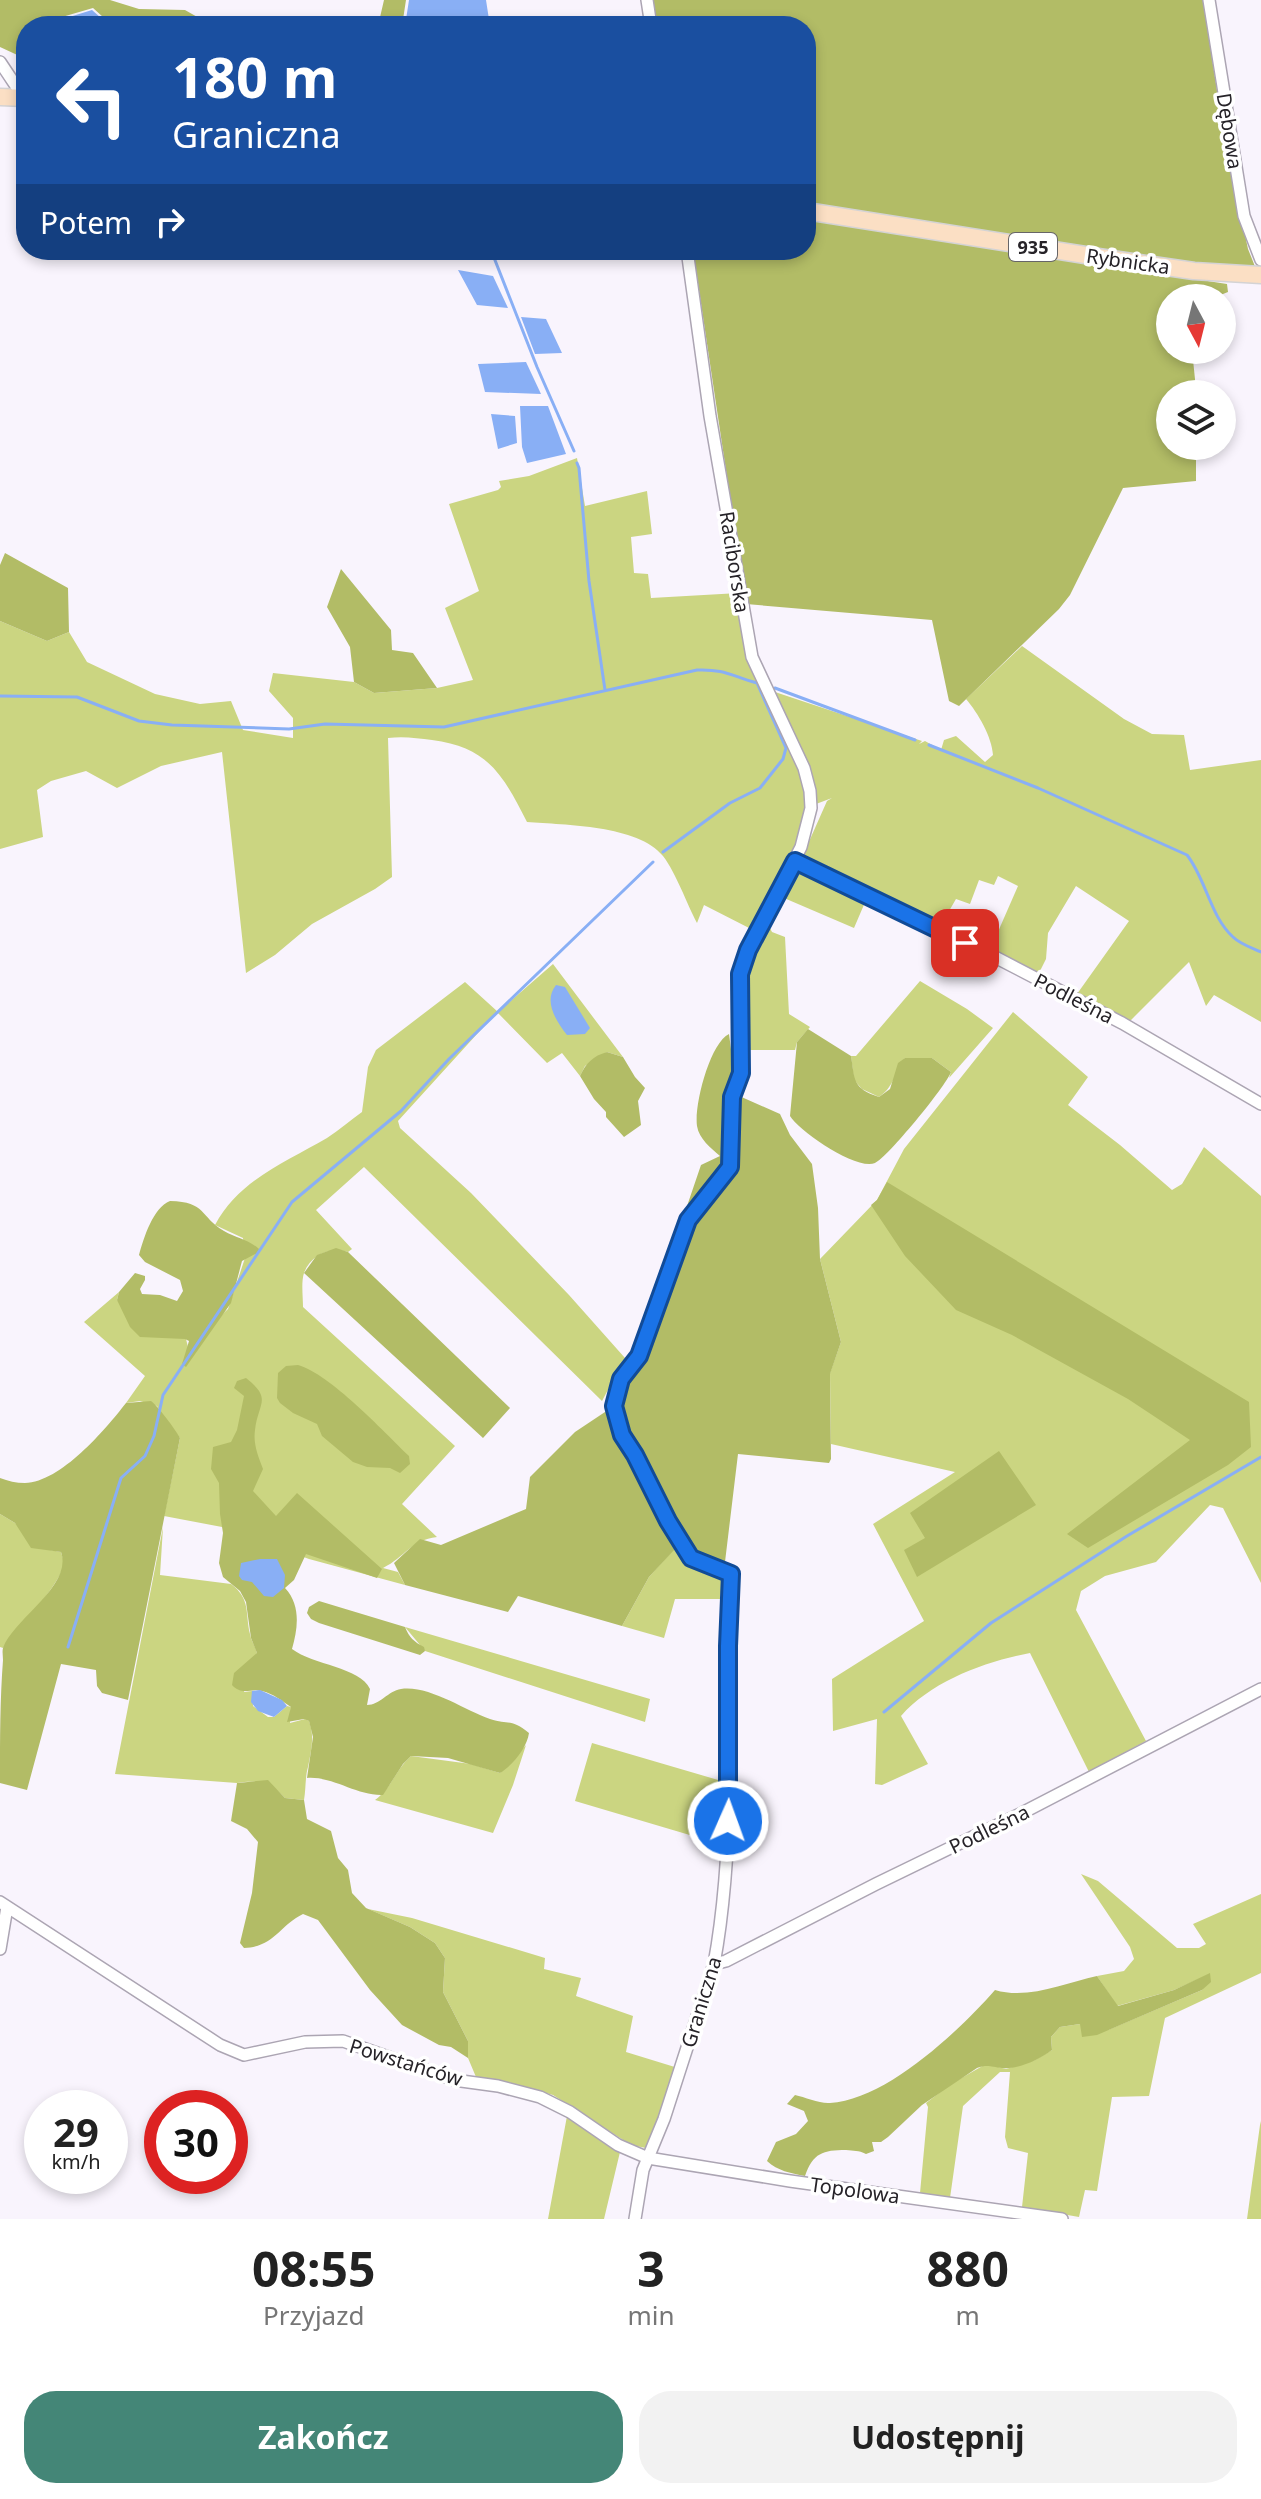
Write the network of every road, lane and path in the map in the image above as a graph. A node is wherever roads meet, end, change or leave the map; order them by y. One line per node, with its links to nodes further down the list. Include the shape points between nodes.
1 (1209, 0): 6 (street, Dębowa, via 1244,216)
2 (0, 62): 3 (street)
3 (16, 85)
4 (816, 213): 7 (main road, Rybnicka / 935, via 1194,271)
5 (688, 260): 8 (street, Raciborska, via 752,657 810,791 811,808)
6 (1261, 260)
7 (1261, 275)
8 (795, 861): 9 (street, Podleśna, via 993,956); 13 (street, Graniczna, via 740,974 741,1073 732,1097 730,1167 688,1220 639,1356 621,1379 614,1406 622,1435 691,1558 731,1574 727,1847)
9 (1261, 1104)
10 (1261, 1689): 13 (street, Podleśna)
11 (3, 1904): 12 (street); 14 (street, Powstańców, via 220,2045 244,2055 305,2042 343,2041 454,2080 540,2097)
12 (0, 1949)
13 (714, 1964): 14 (street, Graniczna)
14 (648, 2158): 15 (street, Graniczna); 16 (street, Topolowa)
15 (635, 2219)
16 (1062, 2219)

